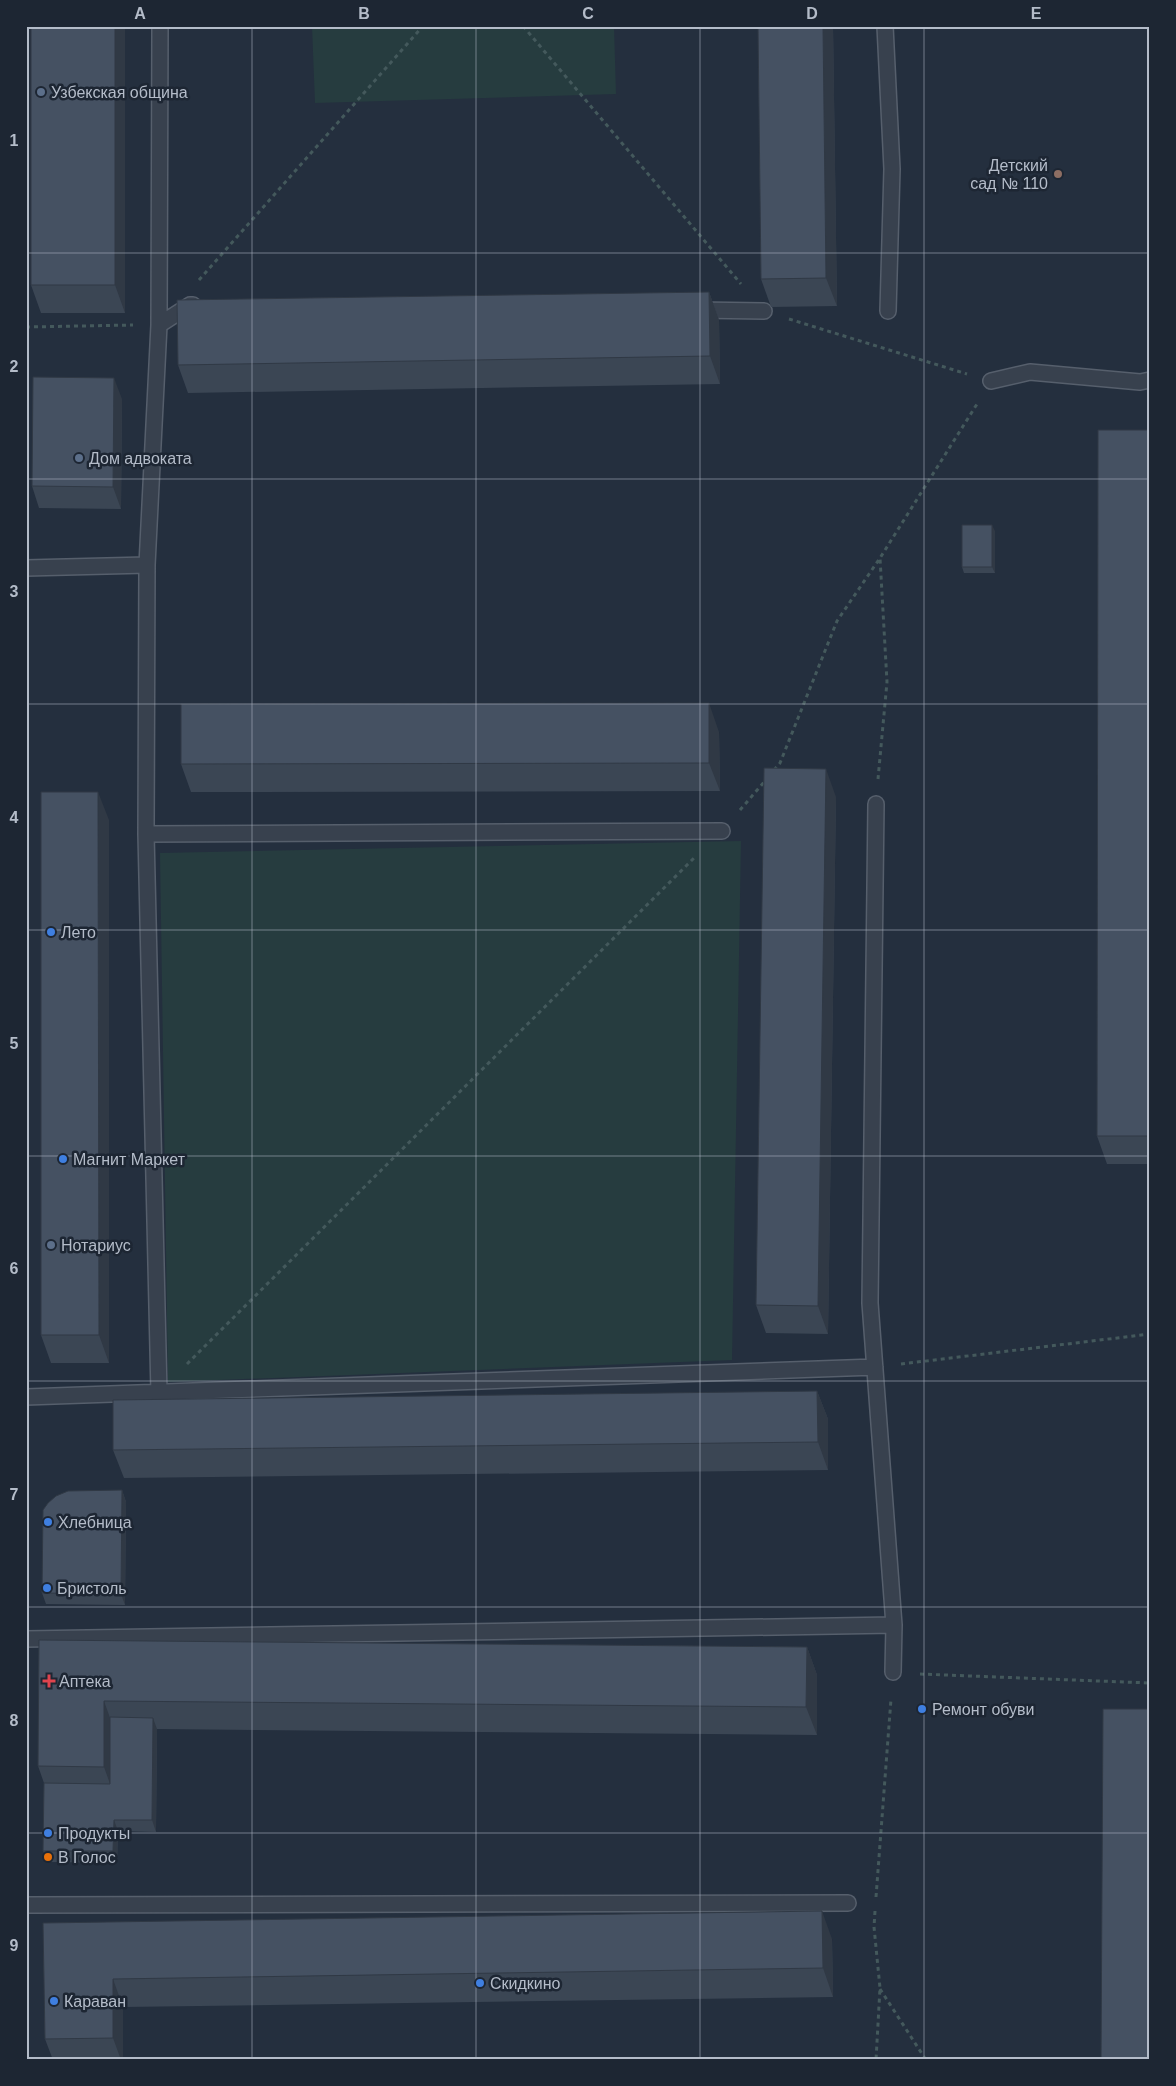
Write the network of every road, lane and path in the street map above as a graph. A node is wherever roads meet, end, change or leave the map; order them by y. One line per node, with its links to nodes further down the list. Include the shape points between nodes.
1 (160, 26): 10 (lane)
2 (423, 26): 5 (path)
3 (523, 26): 8 (path)
4 (885, 26): 9 (lane, via 892,169)
5 (198, 280)
6 (209, 306): 10 (lane, via 190,305)
7 (684, 310): 8 (lane)
8 (764, 311): 13 (path)
9 (888, 311)
10 (159, 325): 11 (path); 15 (lane)
11 (26, 327)
12 (1150, 380): 13 (lane, via 1140,382 1030,372)
13 (991, 381): 14 (path)
14 (880, 558): 17 (path, via 837,621); 19 (path, via 887,682)
15 (147, 565): 16 (lane); 21 (lane)
16 (26, 568)
17 (774, 771)
18 (767, 778): 20 (path)
19 (876, 804): 23 (lane, via 870,1303)
20 (722, 831): 21 (lane); 24 (path)
21 (146, 834): 24 (lane)
22 (1150, 1334): 23 (path)
23 (875, 1367): 24 (lane); 26 (lane)
24 (158, 1393): 25 (lane)
25 (26, 1397)
26 (894, 1625): 27 (lane); 28 (lane)
27 (26, 1639)
28 (893, 1672): 29 (path); 32 (path, via 874,1926)
29 (1150, 1683)
30 (848, 1903): 31 (lane)
31 (26, 1905)
32 (880, 1988): 33 (path); 34 (path)
33 (876, 2060)
34 (926, 2060)

